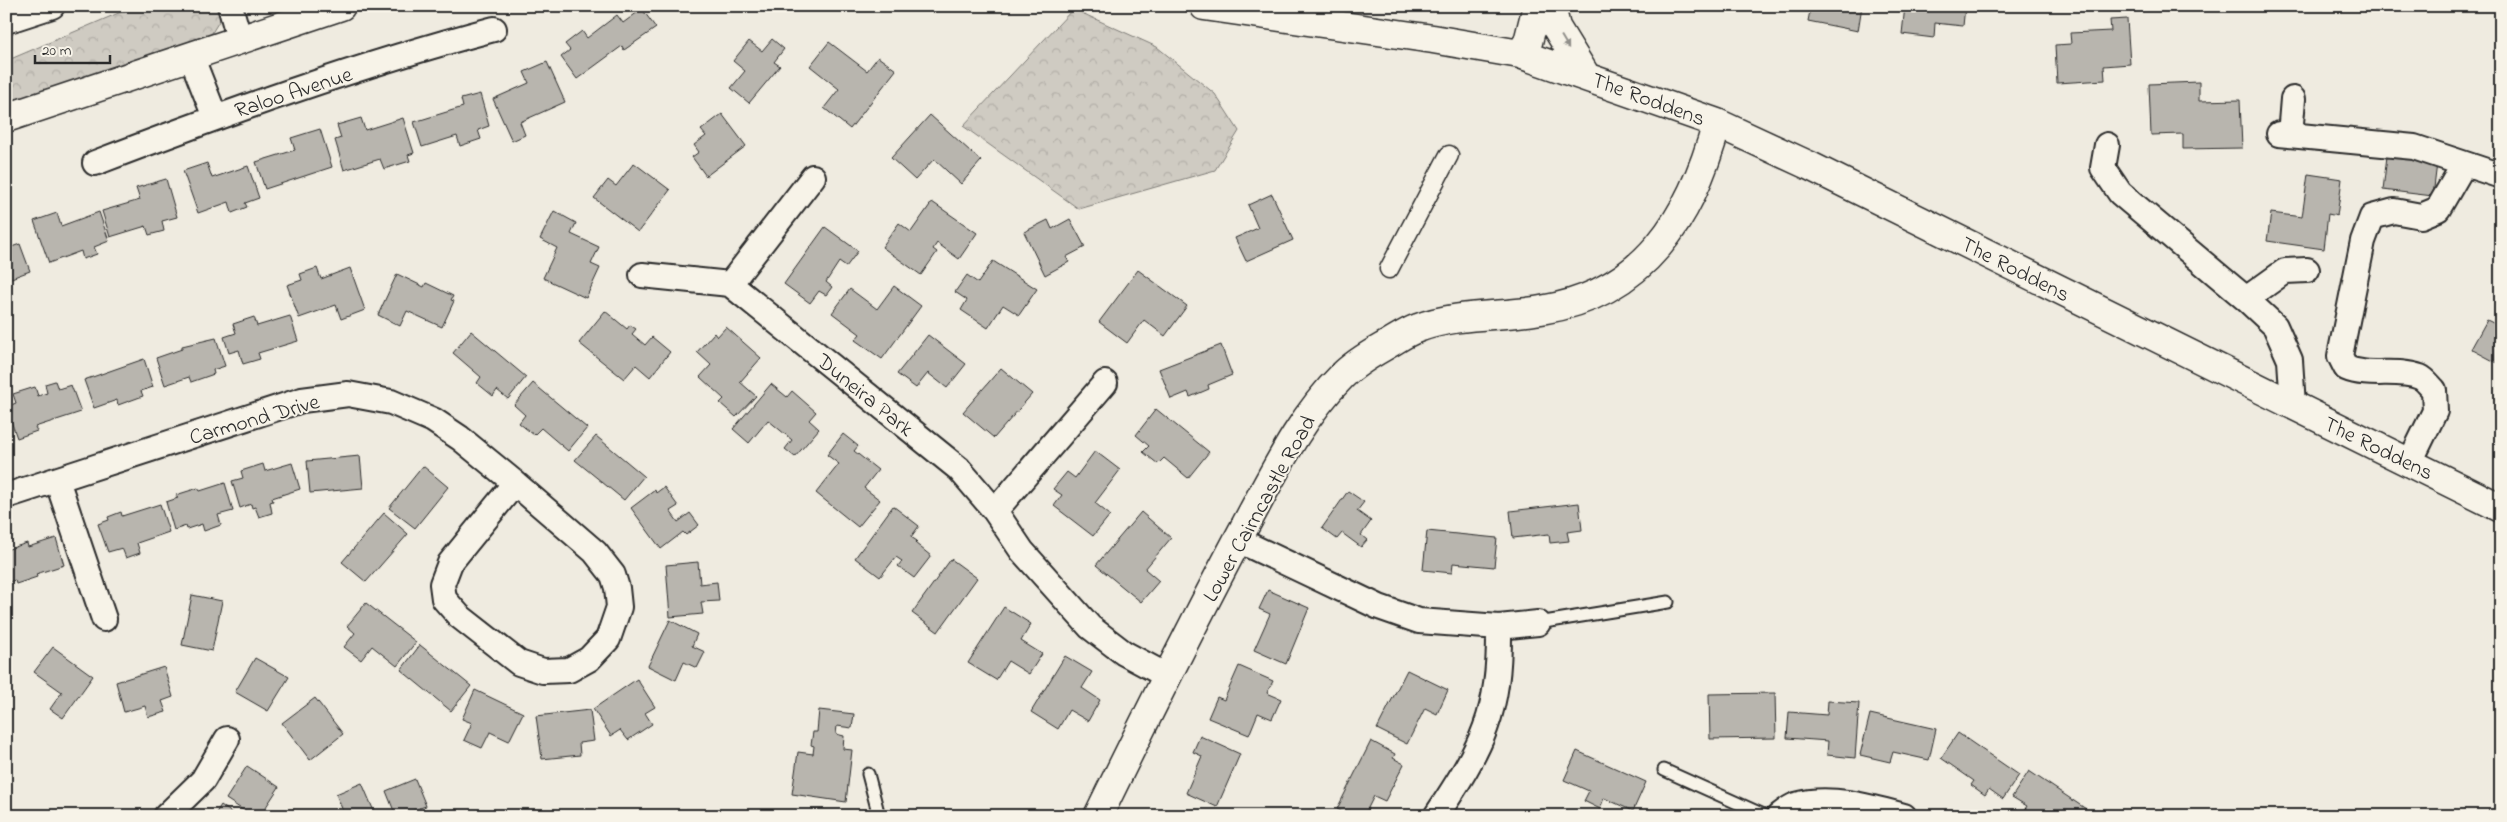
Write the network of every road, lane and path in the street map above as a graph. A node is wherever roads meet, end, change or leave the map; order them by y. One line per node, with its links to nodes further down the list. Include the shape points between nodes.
1 (52, 6): 7 (street)
2 (230, 6): 9 (street)
3 (340, 6): 9 (street)
4 (1204, 6): 10 (street, The Roddens)
5 (1537, 6): 10 (street, via 1528,42)
6 (1550, 6): 12 (street, one-way to 12, via 1556,27)
7 (6, 21)
8 (494, 29): 14 (street, Raloo Avenue, via 433,45)
9 (240, 41): 11 (street)
10 (1520, 54): 12 (street, The Roddens)
11 (191, 56): 14 (street); 15 (street)
12 (1586, 76): 16 (street, The Roddens)
13 (2294, 99): 20 (street, via 2284,134 2414,147)
14 (215, 117): 19 (street, Raloo Avenue)
15 (6, 118)
16 (1717, 123): 29 (street, The Roddens); 36 (street, Lower Cairncastle Road, via 1702,173 1679,217 1661,246 1633,271 1602,292 1571,303 1542,310 1442,321 1417,328 1374,352 1344,374 1299,426)
17 (2107, 145): 27 (street, via 2104,168 2120,193)
18 (1449, 155): 23 (street)
19 (95, 163)
20 (2464, 164): 21 (street); 30 (street, via 2438,209 2421,216 2394,211 2372,217 2363,241 2340,356 2346,368 2359,373 2421,377 2434,390 2436,411)
21 (2501, 176)
22 (813, 177): 26 (street)
23 (1389, 269)
24 (2307, 270): 27 (street, via 2285,271)
25 (642, 276): 26 (street)
26 (730, 284): 35 (street, Duneira Park, via 953,464)
27 (2246, 299): 29 (street, via 2275,326 2290,360)
28 (1105, 383): 35 (street)
29 (2293, 405): 30 (street, The Roddens)
30 (2410, 462): 34 (street, The Roddens)
31 (57, 480): 32 (street, Carmond Drive, via 302,400 348,394 392,402 433,420); 33 (street, Carmond Drive); 38 (street)
32 (515, 484): 32 (street, Carmond Drive, via 596,552 613,575 617,588 619,607 608,639 589,659 569,670 543,671 519,663 459,616 444,598 442,584 450,563)
33 (6, 496)
34 (2501, 508)
35 (995, 511): 41 (street, Duneira Park, via 1022,551 1090,627 1124,653)
36 (1238, 540): 40 (street, via 1398,615 1429,623); 41 (street, Lower Cairncastle Road)
37 (1668, 602): 39 (lane)
38 (104, 618)
39 (1538, 623): 40 (street)
40 (1499, 627): 48 (street, via 1499,663 1492,712 1474,757)
41 (1167, 676): 47 (street, Lower Cairncastle Road)
42 (227, 739): 45 (street, via 203,780)
43 (1664, 770): 49 (lane)
44 (868, 774): 46 (lane)
45 (166, 816)
46 (880, 816)
47 (1098, 816)
48 (1436, 816)
49 (1766, 816)
50 (1779, 816): 51 (street, via 1794,806 1821,801)
51 (1904, 816)

